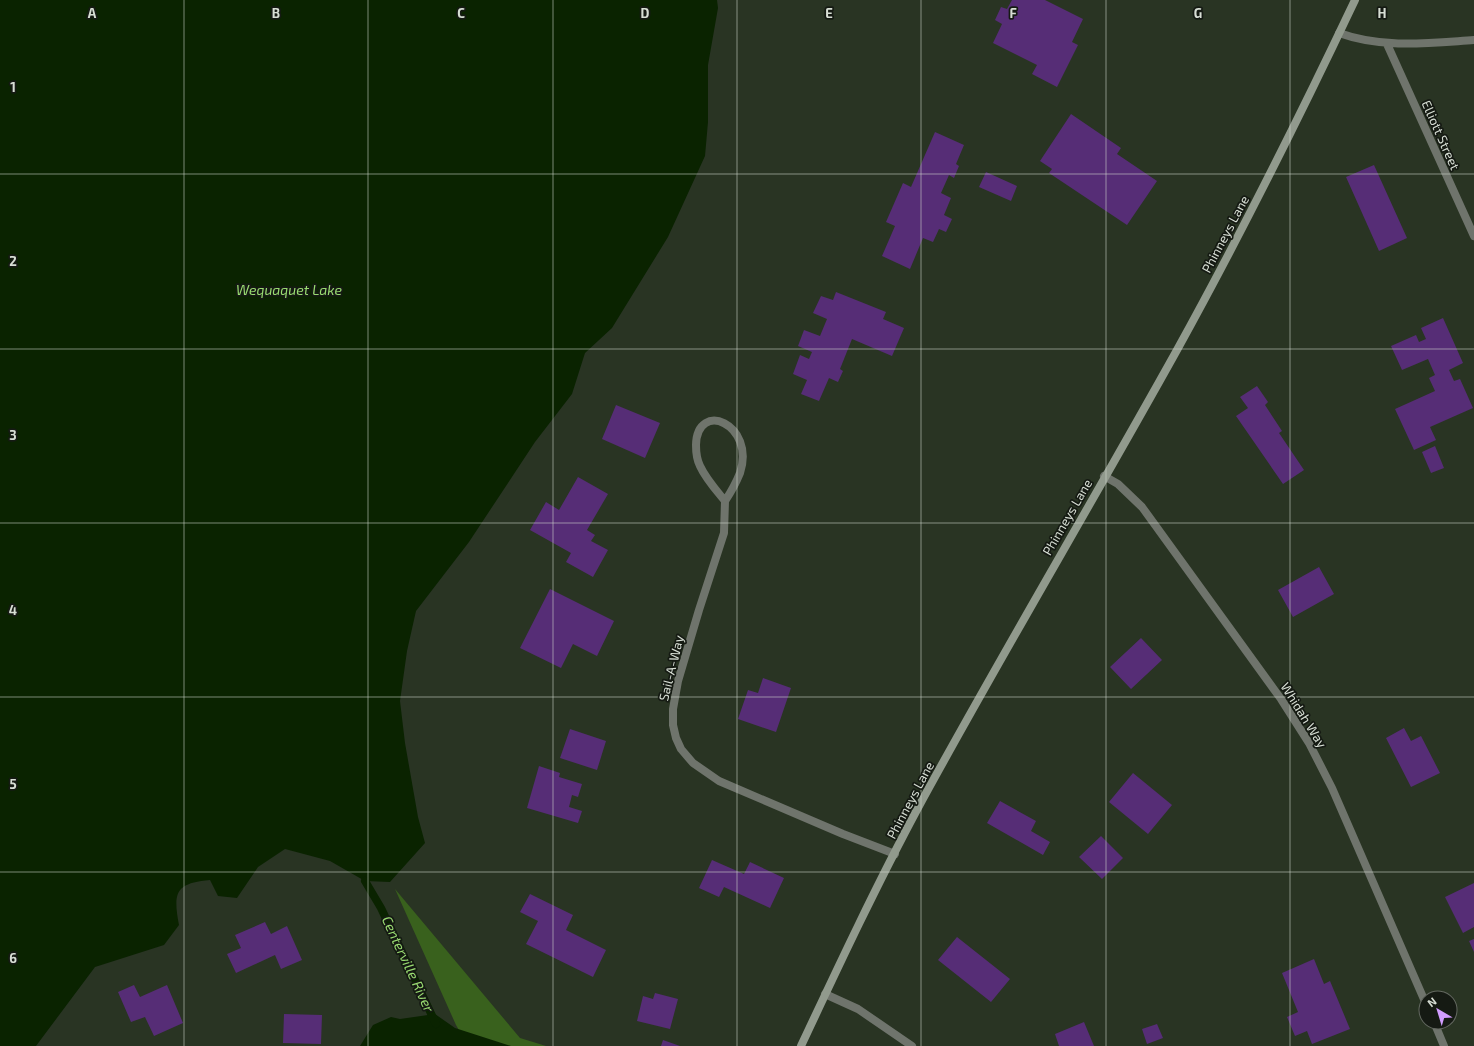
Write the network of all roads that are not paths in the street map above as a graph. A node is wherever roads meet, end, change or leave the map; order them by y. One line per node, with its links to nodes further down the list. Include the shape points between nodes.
1 (1355, 0): 2 (main road, Phinneys Lane)
2 (1339, 33): 4 (street); 6 (main road, Phinneys Lane, via 1260,193 1178,349)
3 (1474, 40): 4 (street)
4 (1387, 44): 5 (street, Elliott Street)
5 (1474, 236)
6 (1104, 476): 8 (main road, Phinneys Lane, via 921,802); 9 (street, Whidah Way, via 1118,484 1142,507 1277,692 1309,743 1340,807)
7 (725, 501): 7 (street, Sail-A-Way, via 704,475 699,464 697,434 702,426 712,420 732,427 741,444 740,472); 8 (street, Sail-A-Way, via 724,533 698,610 672,709 676,738 681,749 693,763 719,781)
8 (895, 854): 10 (main road, Phinneys Lane)
9 (1420, 990)
10 (825, 994): 12 (main road, Phinneys Lane); 13 (street, via 858,1009)
11 (1437, 1030): 14 (street)
12 (801, 1046)
13 (912, 1046)
14 (1444, 1046)

